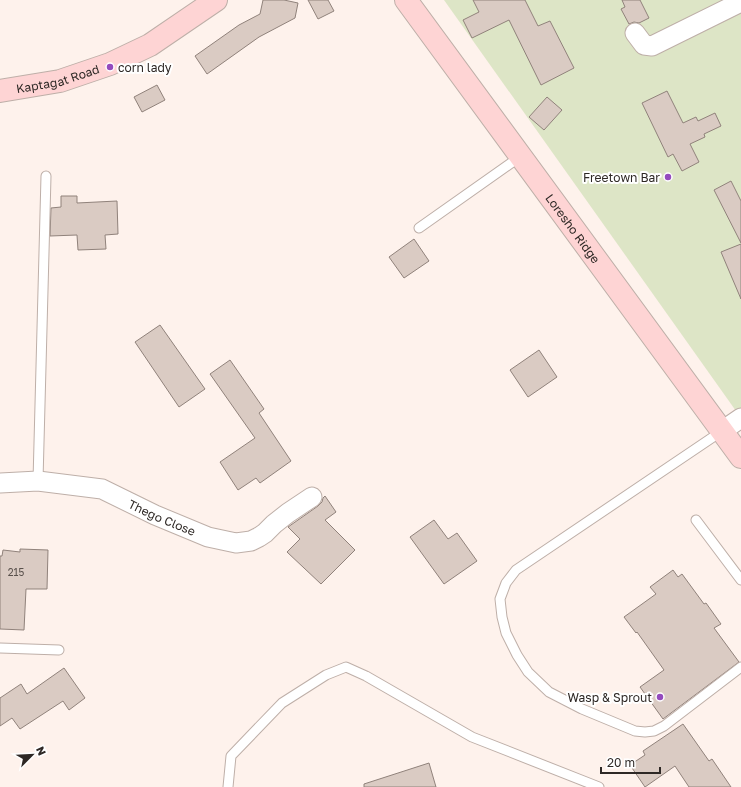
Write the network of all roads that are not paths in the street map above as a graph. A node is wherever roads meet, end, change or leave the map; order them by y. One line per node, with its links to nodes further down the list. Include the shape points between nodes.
1 (216, 0): 5 (main road, Kaptagat Road, via 150,45 110,64 60,81)
2 (406, 0): 6 (main road, Loresho Ridge)
3 (741, 2): 4 (street, via 652,46 644,45)
4 (635, 33)
5 (0, 90)
6 (521, 156): 8 (lane); 10 (main road, Loresho Ridge)
7 (46, 176): 12 (lane)
8 (419, 228)
9 (741, 418): 10 (street)
10 (722, 431): 11 (main road, Loresho Ridge); 19 (lane, via 516,570 506,583 500,599 506,633 528,672 549,692 635,731 654,731 664,726)
11 (741, 457)
12 (38, 481): 13 (street, Thego Close); 14 (street, Thego Close, via 102,489 208,537 236,543 259,538)
13 (0, 483)
14 (312, 497)
15 (696, 520): 16 (lane)
16 (741, 580)
17 (0, 648): 18 (lane)
18 (59, 650)
19 (741, 667)
20 (228, 787): 21 (lane, via 232,756 282,703 326,675 346,667 472,736)
21 (599, 787)

